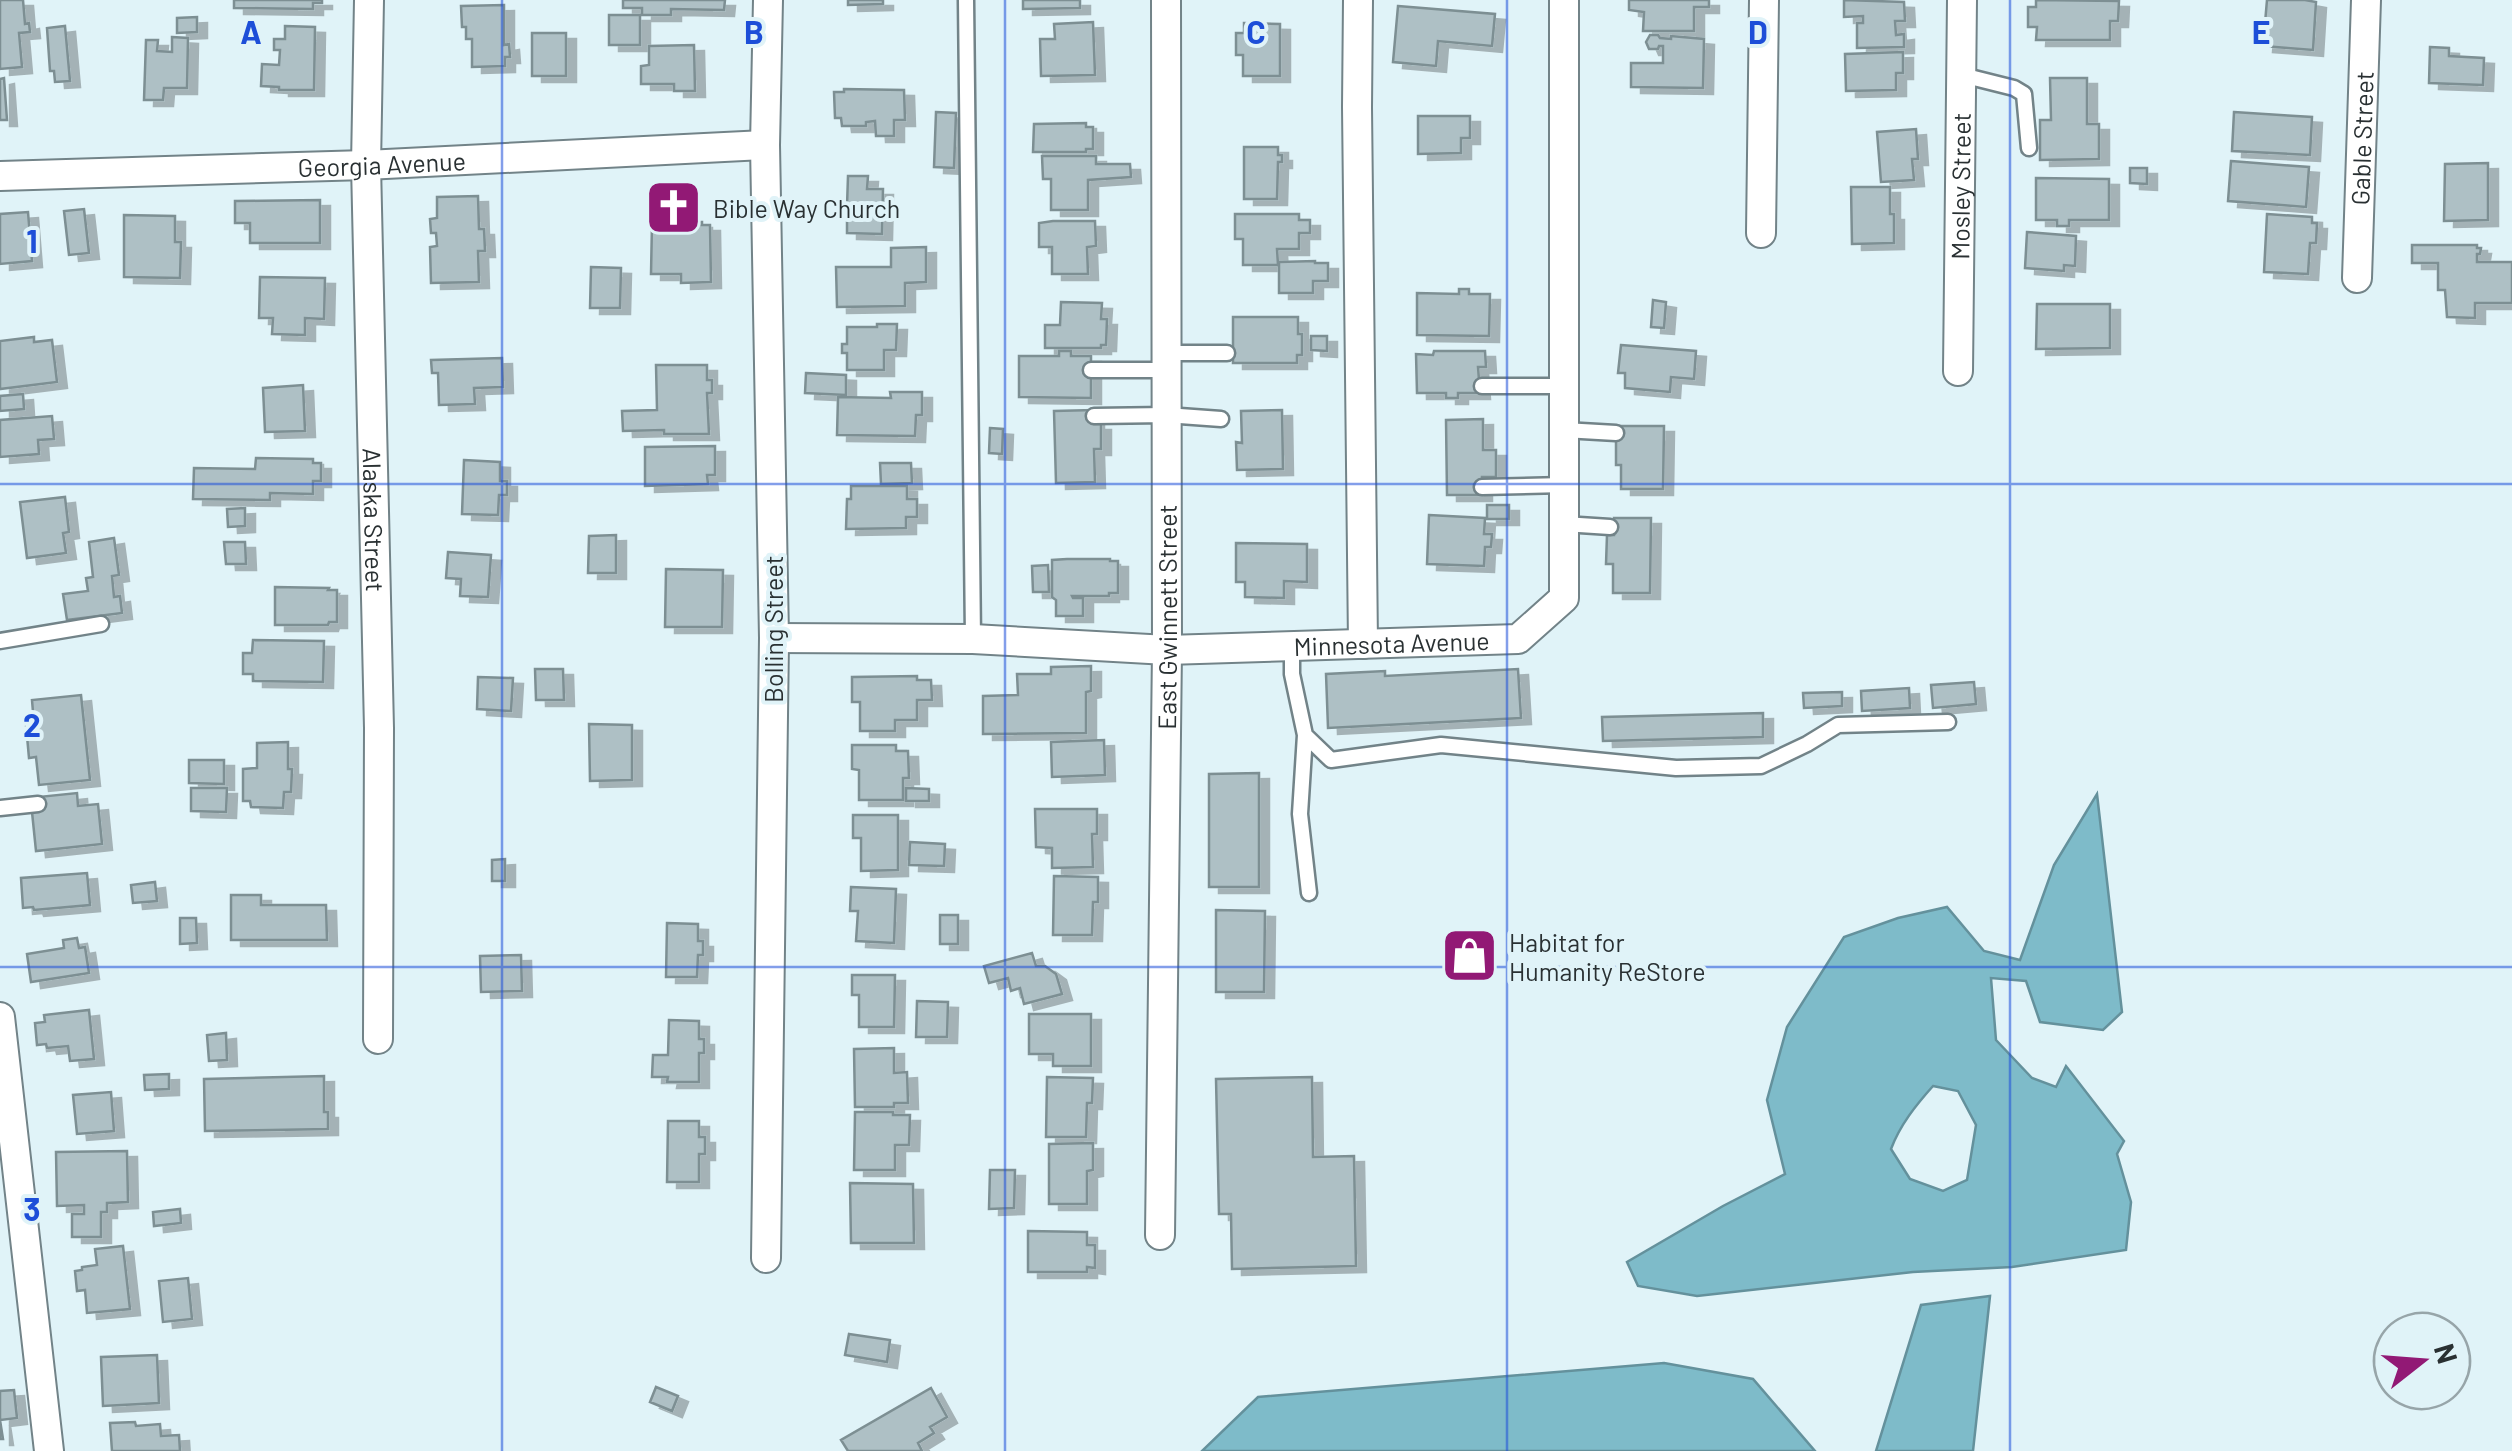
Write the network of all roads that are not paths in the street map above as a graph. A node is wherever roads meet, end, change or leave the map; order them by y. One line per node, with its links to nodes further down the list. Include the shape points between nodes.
1 (369, 0): 13 (street, Alaska Street)
2 (768, 0): 11 (street, Bolling Street)
3 (966, 0): 34 (lane)
4 (1166, 0): 18 (street, East Gwinnett Street)
5 (1358, 0): 36 (street)
6 (1564, 0): 22 (street, Minnesota Avenue)
7 (1764, 0): 15 (street)
8 (1962, 0): 10 (street, Mosley Street)
9 (2366, 0): 16 (street, Gable Street)
10 (1962, 75): 12 (lane, via 2024,94); 20 (street, Mosley Street)
11 (765, 144): 13 (street, Georgia Avenue); 33 (street, Bolling Street)
12 (2029, 148)
13 (366, 166): 14 (street, Georgia Avenue); 45 (street, Alaska Street, via 379,728)
14 (0, 176)
15 (1761, 233)
16 (2357, 278)
17 (1227, 353): 18 (lane)
18 (1167, 361): 19 (lane); 23 (street, East Gwinnett Street)
19 (1092, 370)
20 (1958, 371)
21 (1482, 386): 22 (lane)
22 (1564, 386): 26 (street, Minnesota Avenue)
23 (1166, 415): 24 (lane); 25 (lane); 38 (street, East Gwinnett Street)
24 (1094, 416)
25 (1221, 419)
26 (1564, 430): 27 (lane); 29 (street, Minnesota Avenue)
27 (1616, 432)
28 (1482, 486): 29 (lane)
29 (1564, 486): 30 (street, Minnesota Avenue)
30 (1564, 524): 31 (lane); 36 (street, Minnesota Avenue, via 1564,598 1518,639)
31 (1610, 527)
32 (100, 624): 35 (lane)
33 (774, 638): 34 (street, Minnesota Avenue); 47 (street, Bolling Street)
34 (972, 639): 38 (street, Minnesota Avenue)
35 (0, 641)
36 (1363, 644): 37 (street, Minnesota Avenue)
37 (1292, 646): 38 (street, Minnesota Avenue); 40 (lane)
38 (1167, 650): 46 (street, East Gwinnett Street)
39 (1948, 722): 40 (lane, via 1838,725 1762,766 1676,768 1441,745 1330,760)
40 (1305, 735): 43 (lane, via 1300,814)
41 (38, 804): 42 (lane)
42 (0, 808)
43 (1308, 893)
44 (0, 1017): 48 (street)
45 (378, 1039)
46 (1160, 1235)
47 (766, 1258)
48 (49, 1451)

